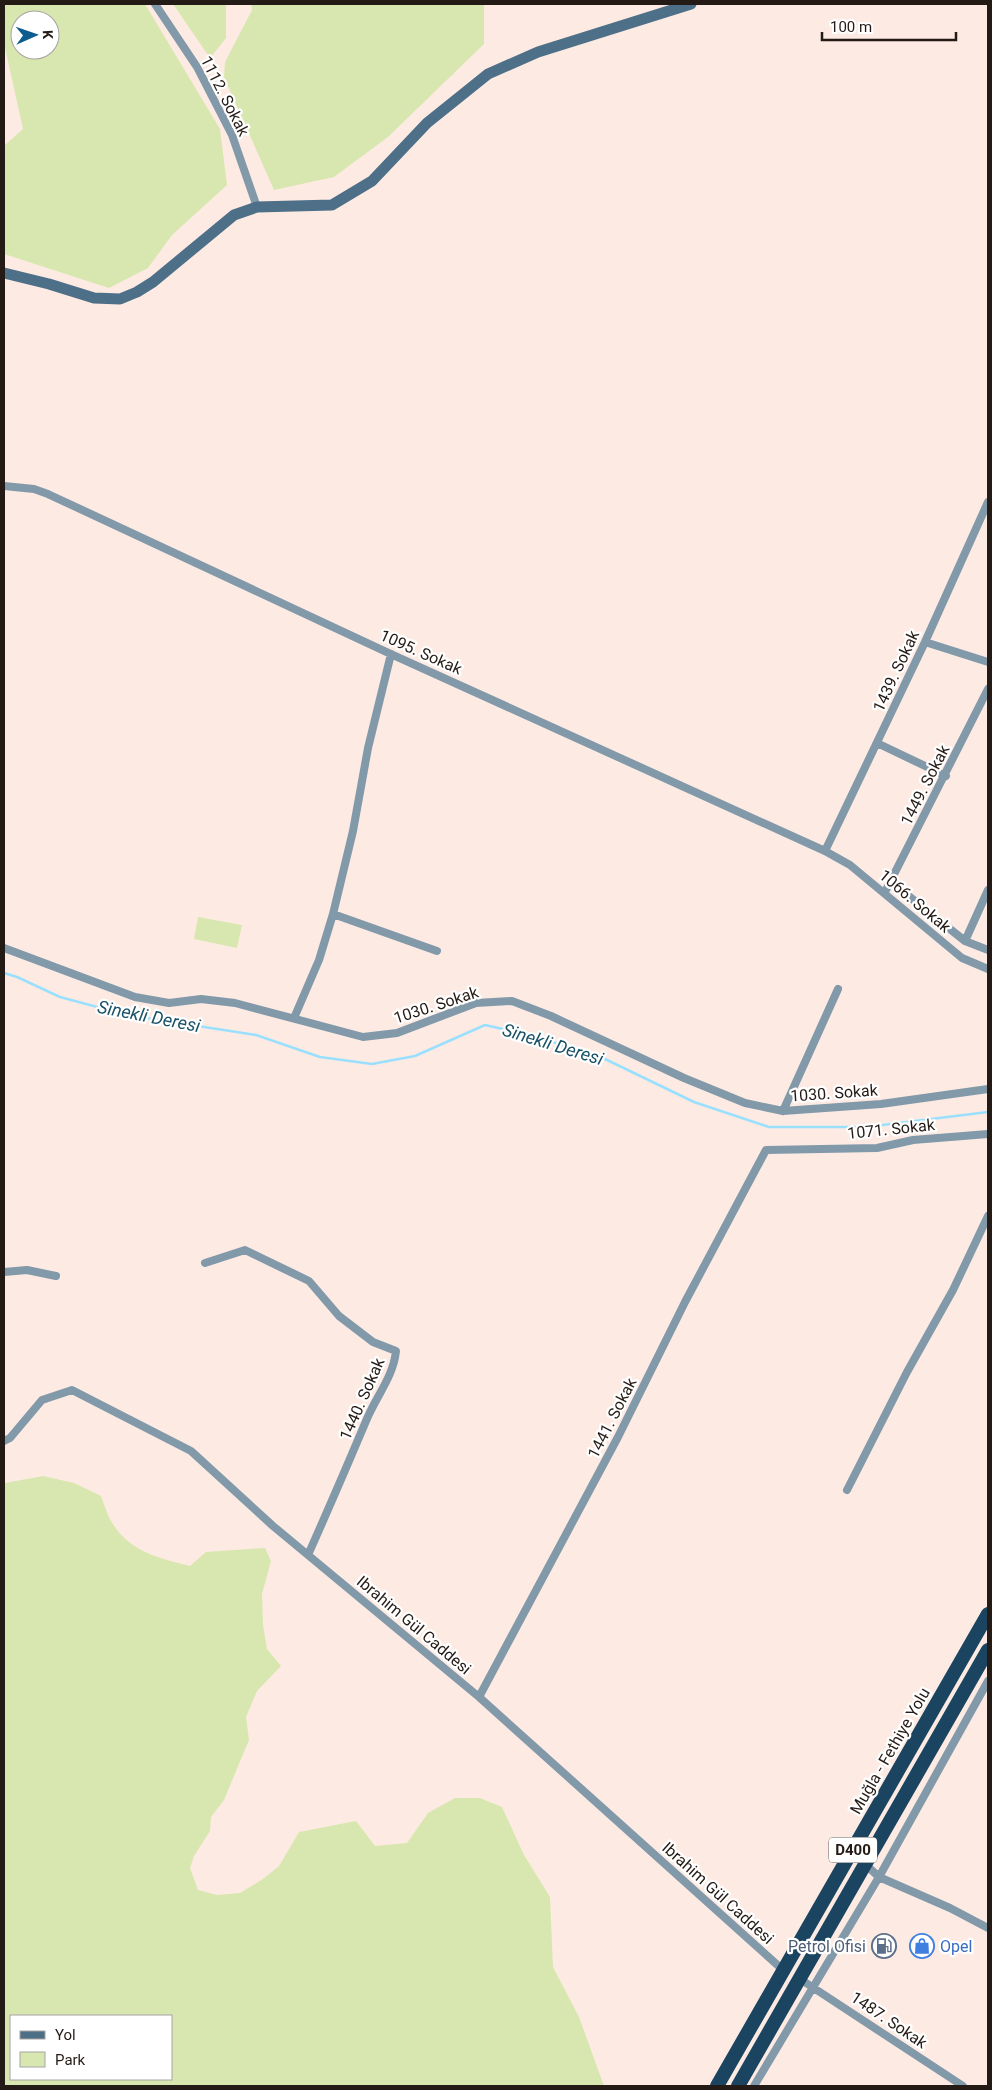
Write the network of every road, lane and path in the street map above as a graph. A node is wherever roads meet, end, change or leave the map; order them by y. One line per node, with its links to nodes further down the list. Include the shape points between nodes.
1 (155, 4): 3 (street, 1112. Sokak, via 197,67 232,135)
2 (691, 4): 3 (main road, via 538,52 488,74 427,123 372,181 332,205)
3 (258, 207): 4 (main road, via 234,215 153,282 120,299 94,298)
4 (4, 273)
5 (4, 486): 9 (street, 1095. Sokak, via 48,494)
6 (988, 502): 7 (street, 1439. Sokak)
7 (986, 512): 8 (street, 1439. Sokak)
8 (925, 642): 10 (street); 12 (street, 1439. Sokak)
9 (391, 654): 14 (street, 1095. Sokak); 18 (street)
10 (988, 662)
11 (988, 689): 13 (street, 1449. Sokak)
12 (877, 743): 13 (street); 14 (street, 1439. Sokak)
13 (946, 776): 15 (street, 1449. Sokak)
14 (825, 851): 17 (street, 1066. Sokak, via 850,865)
15 (891, 882): 17 (street, 1449. Sokak); 19 (street)
16 (988, 890): 19 (street)
17 (885, 892): 23 (street, 1066. Sokak, via 962,958)
18 (333, 914): 22 (street); 25 (street, via 319,960)
19 (965, 941): 21 (street)
20 (4, 948): 25 (street, 1030. Sokak, via 135,997 169,1004 201,998)
21 (988, 950)
22 (437, 951)
23 (988, 969)
24 (838, 989): 27 (street)
25 (294, 1018): 27 (street, 1030. Sokak, via 363,1037 397,1033 476,1003 512,1001 745,1103)
26 (988, 1088): 27 (street, 1030. Sokak, via 881,1104)
27 (783, 1111)
28 (988, 1134): 29 (street, 1071. Sokak, via 914,1140 877,1148)
29 (766, 1150): 40 (street, 1441. Sokak, via 685,1302 614,1446)
30 (988, 1216): 35 (street, via 953,1290)
31 (206, 1263): 36 (street, 1440. Sokak, via 245,1250 309,1281 339,1316 373,1342 396,1351 394,1366 367,1419)
32 (4, 1272): 33 (street, via 28,1270)
33 (56, 1276)
34 (4, 1441): 36 (street, Ibrahim Gül Caddesi, via 42,1400 72,1390 191,1451)
35 (846, 1490)
36 (308, 1554): 40 (street, Ibrahim Gül Caddesi)
37 (988, 1614): 44 (highway, Muğla - Fethiye Yolu / D400)
38 (988, 1650): 41 (highway, D400)
39 (988, 1682): 42 (street)
40 (479, 1697): 44 (street, Ibrahim Gül Caddesi)
41 (865, 1864): 42 (street); 45 (highway, D400)
42 (879, 1877): 43 (street); 46 (street)
43 (988, 1928)
44 (783, 1970): 47 (highway, Muğla - Fethiye Yolu / D400)
45 (800, 1978): 46 (street, 1487. Sokak); 48 (highway, D400)
46 (813, 1987): 49 (street); 50 (street, 1487. Sokak)
47 (717, 2086)
48 (738, 2086)
49 (754, 2086)
50 (963, 2086)

